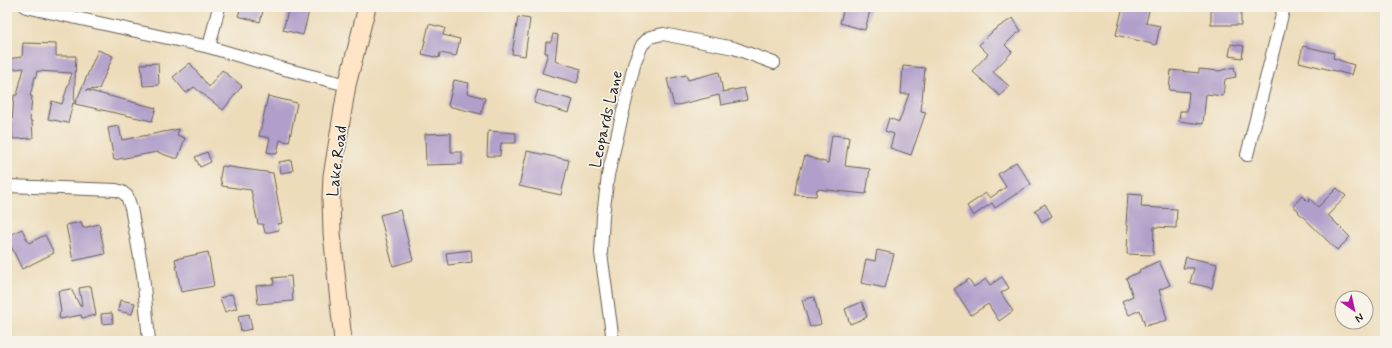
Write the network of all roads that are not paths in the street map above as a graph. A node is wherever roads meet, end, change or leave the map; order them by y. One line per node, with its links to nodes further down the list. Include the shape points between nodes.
1 (26, 7): 5 (street)
2 (219, 7): 6 (street)
3 (367, 7): 8 (main road, Lake Road)
4 (1284, 7): 9 (street)
5 (58, 10): 6 (street)
6 (209, 47): 8 (street)
7 (774, 63): 13 (street, Leopards Lane, via 734,48 663,34 650,37 642,45 635,61 608,175 603,216 601,253)
8 (347, 85): 12 (main road, Lake Road, via 332,176 331,198)
9 (1247, 155)
10 (7, 186): 11 (street, via 116,190 126,196 132,208 143,274)
11 (149, 341)
12 (343, 341)
13 (613, 341)

